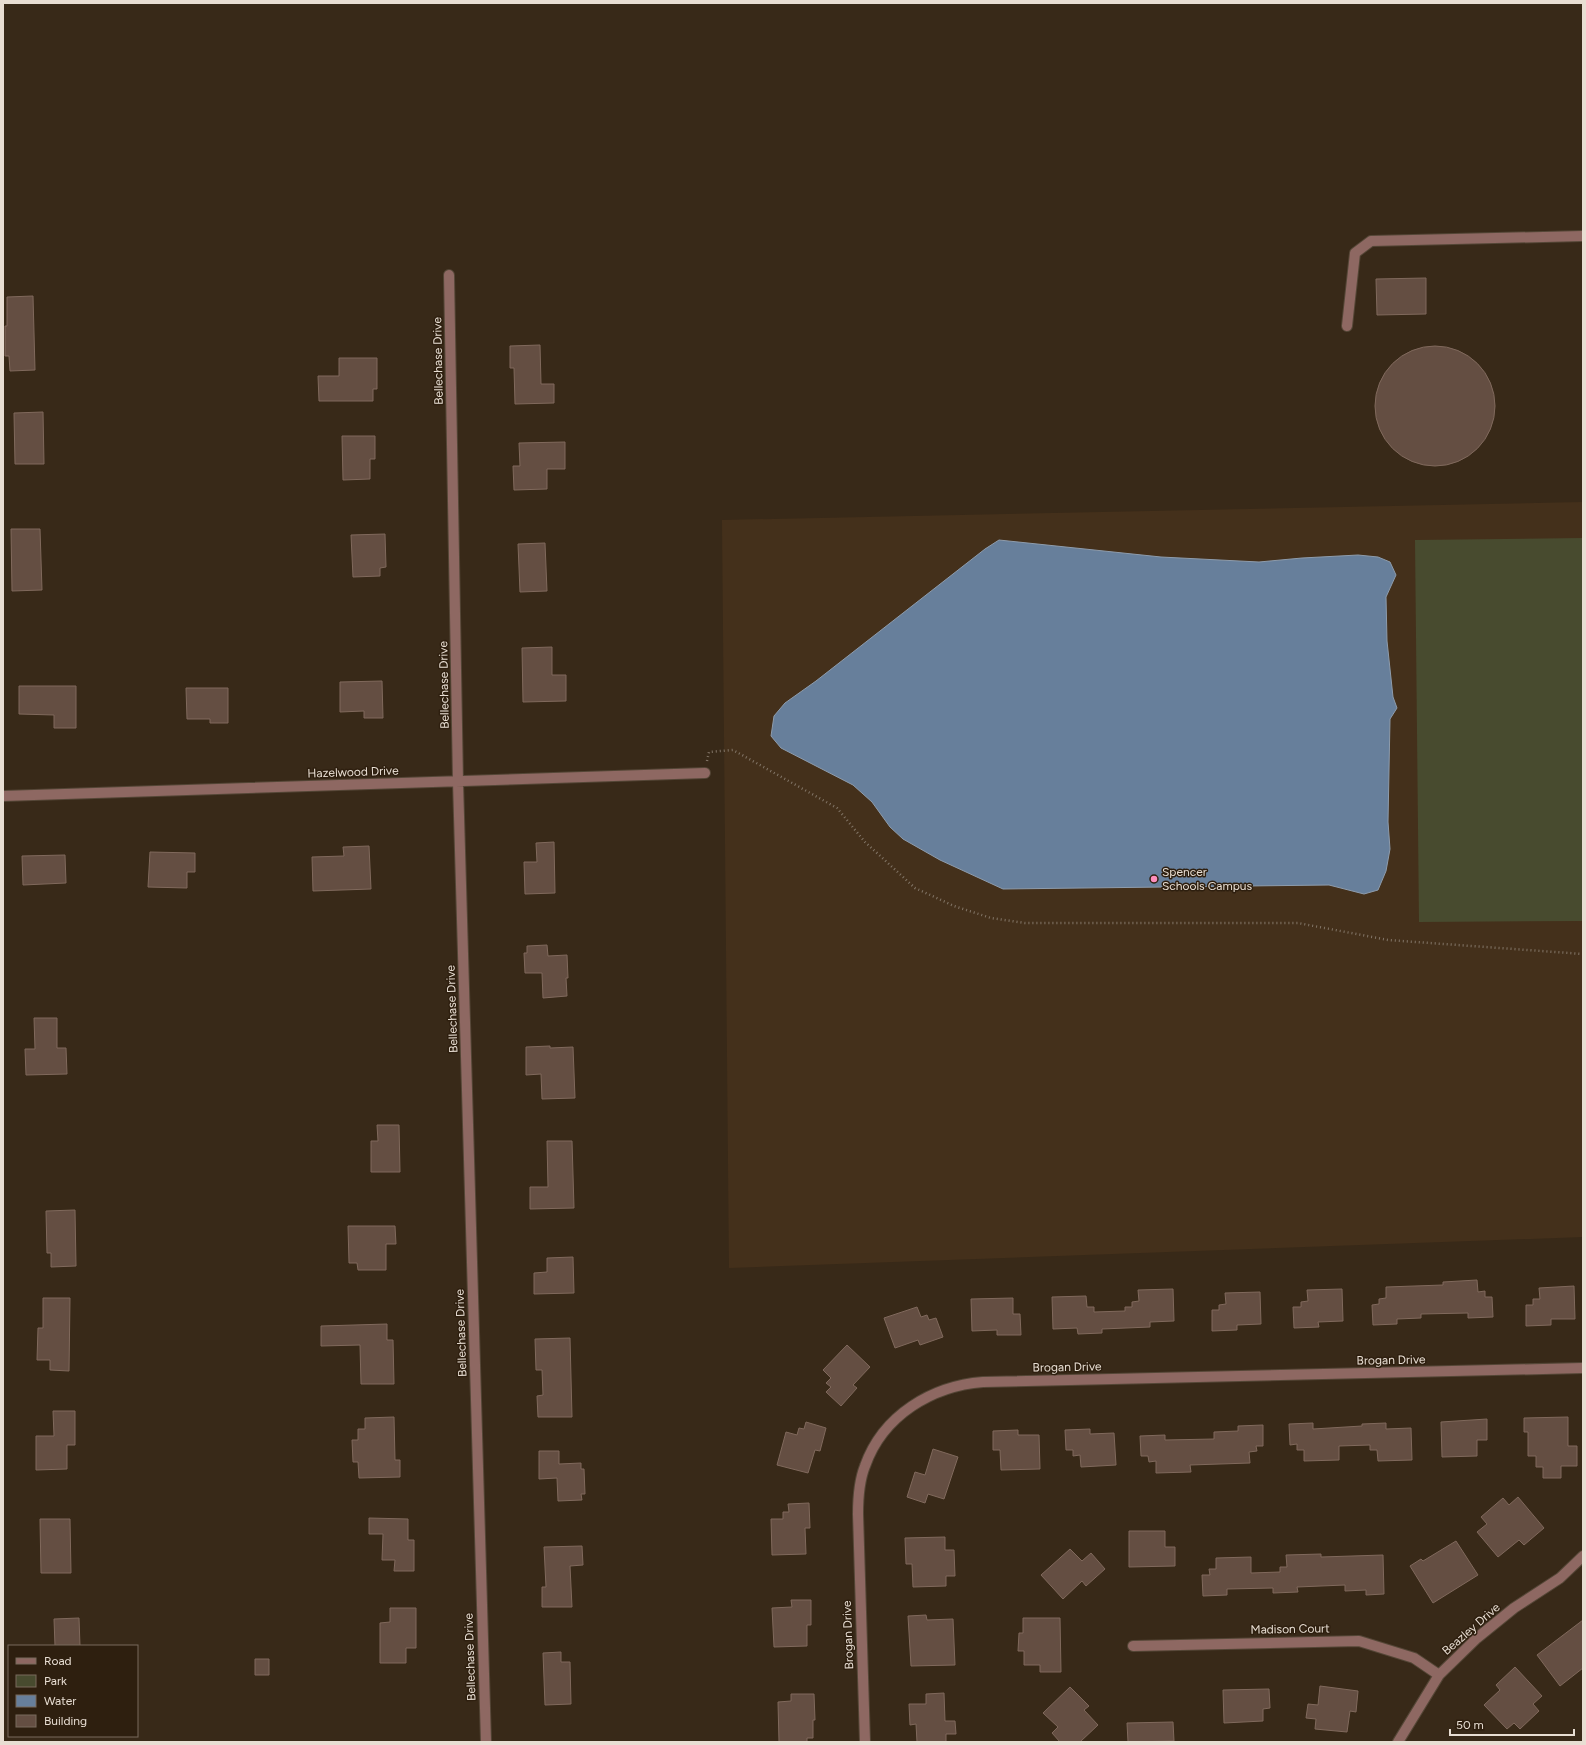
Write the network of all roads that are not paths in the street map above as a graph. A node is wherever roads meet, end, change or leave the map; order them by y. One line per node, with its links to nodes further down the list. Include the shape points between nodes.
1 (1583, 236): 3 (street, via 1371,241 1355,253)
2 (449, 275): 5 (street, Bellechase Drive)
3 (1347, 326)
4 (705, 773): 5 (street, Hazelwood Drive)
5 (458, 782): 6 (street, Hazelwood Drive); 11 (street, Bellechase Drive)
6 (3, 796)
7 (1583, 1368): 12 (street, Brogan Drive, via 983,1382 966,1384 930,1395 900,1415 880,1436 861,1479 858,1514)
8 (1583, 1556): 10 (street, Beazley Drive, via 1560,1578 1514,1608 1477,1638)
9 (1133, 1646): 10 (street, Madison Court, via 1359,1641 1414,1658)
10 (1439, 1675): 13 (street, Beazley Drive)
11 (486, 1742)
12 (865, 1742)
13 (1398, 1742)

